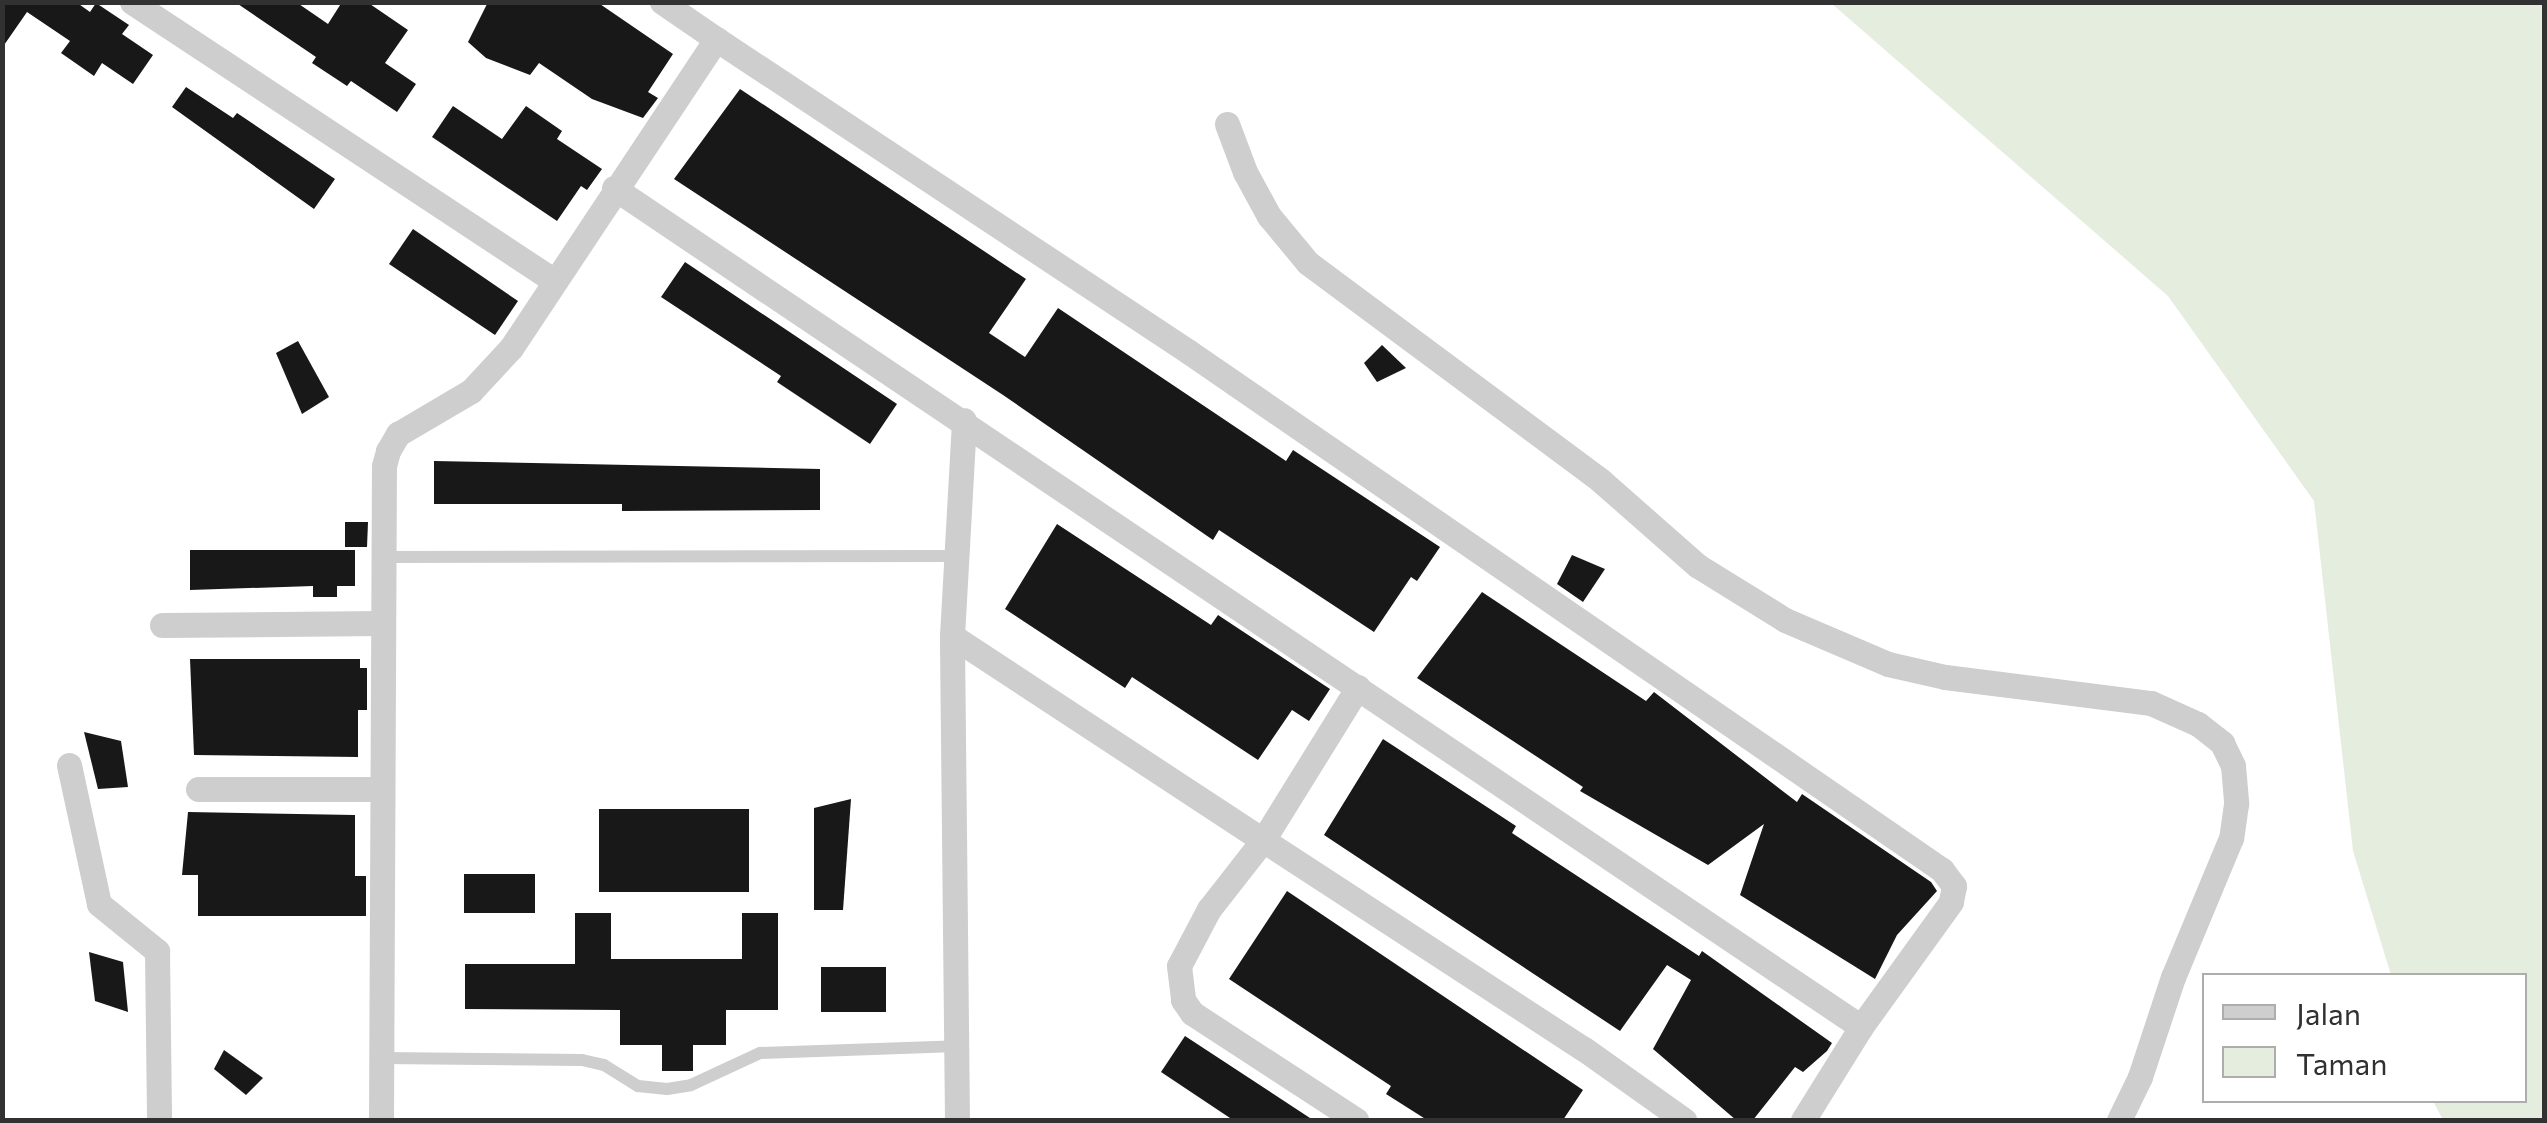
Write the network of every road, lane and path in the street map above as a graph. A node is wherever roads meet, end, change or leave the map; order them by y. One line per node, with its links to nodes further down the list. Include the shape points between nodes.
1 (132, 2): 6 (street)
2 (662, 2): 3 (street)
3 (716, 39): 5 (street); 18 (street, via 1188,352 1942,870 1954,886 1951,902)
4 (1227, 124): 27 (street, via 1269,216 1308,262 1600,480 1698,566 1785,620 1888,664 1998,686 2151,703 2222,743 2236,804 2231,838)
5 (614, 188): 6 (street); 7 (street)
6 (552, 280): 9 (street, via 511,348 471,391 398,434 384,466)
7 (964, 420): 8 (street); 13 (street)
8 (956, 556): 9 (lane); 12 (street)
9 (383, 557): 10 (street)
10 (383, 624): 11 (street); 16 (street)
11 (162, 625)
12 (952, 636): 17 (street); 19 (street)
13 (1358, 687): 17 (street); 18 (street)
14 (69, 765): 21 (street, via 99,904 157,951)
15 (198, 789): 16 (street)
16 (382, 789): 20 (street)
17 (1264, 840): 24 (street, via 1209,908 1180,966 1183,1000 1192,1013); 25 (street)
18 (1861, 1028): 26 (street)
19 (957, 1046): 20 (lane, via 760,1053 667,1090 638,1086 582,1060); 23 (street)
20 (382, 1058): 22 (street)
21 (158, 1120)
22 (382, 1120)
23 (957, 1120)
24 (1356, 1120)
25 (1684, 1120)
26 (1804, 1120)
27 (2119, 1120)

